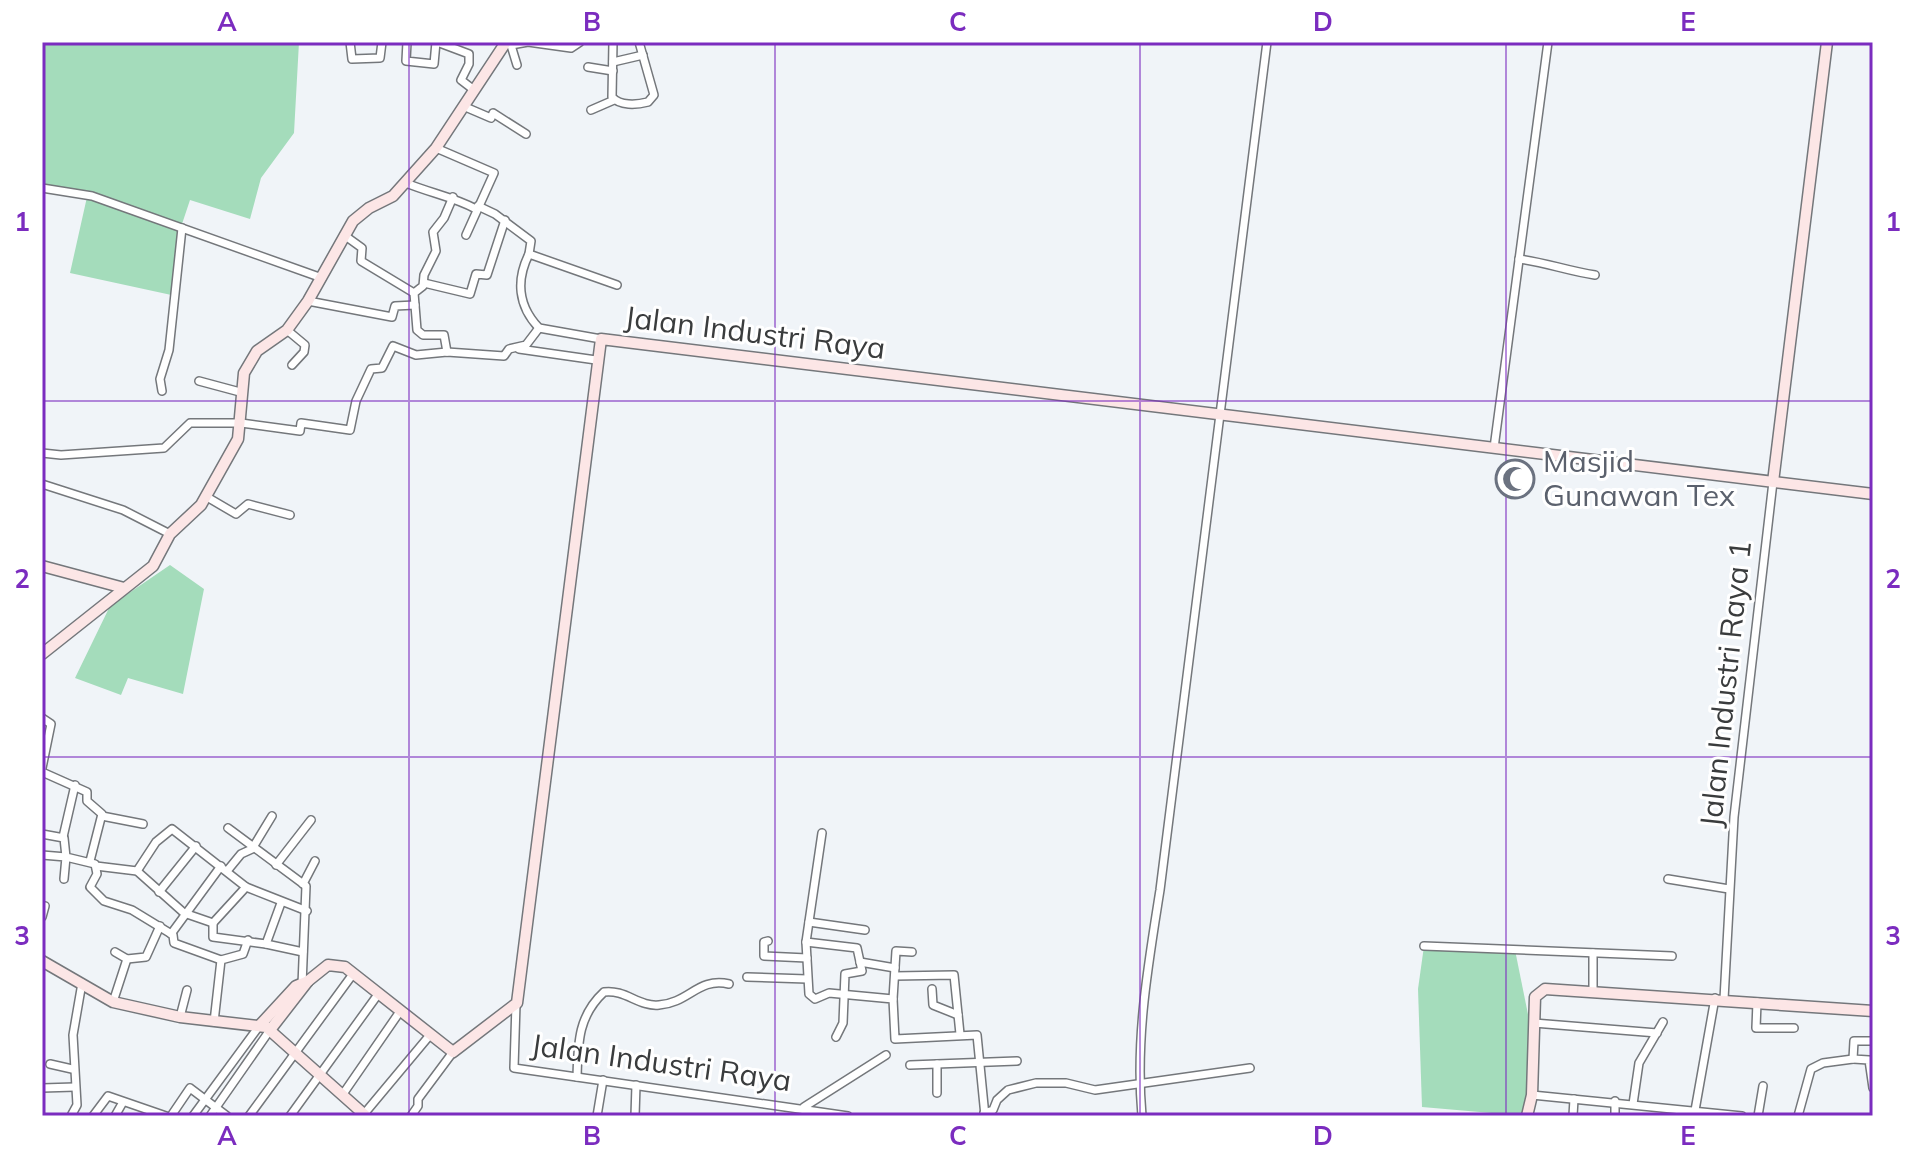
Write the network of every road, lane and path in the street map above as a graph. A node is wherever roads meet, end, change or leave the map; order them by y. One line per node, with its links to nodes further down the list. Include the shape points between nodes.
1 (350, 42): 2 (street, via 352,59 374,61 381,56)
2 (382, 42)
3 (407, 42): 4 (street, via 406,61 419,64 434,64)
4 (436, 42): 16 (street, via 469,54 461,80)
5 (580, 42): 11 (street, via 571,48)
6 (613, 42): 14 (street)
7 (639, 42): 12 (street)
8 (1267, 42): 49 (street)
9 (1548, 42): 31 (street)
10 (1827, 42): 53 (street, Jalan Industri Raya 1)
11 (509, 43): 13 (street); 16 (street)
12 (643, 55): 14 (street); 17 (street, via 652,99 631,104)
13 (517, 65)
14 (613, 66): 15 (street); 17 (street)
15 (588, 67)
16 (474, 90): 18 (street)
17 (614, 100): 19 (street)
18 (463, 106): 20 (street, via 491,118 493,113); 21 (street)
19 (591, 110)
20 (526, 134)
21 (436, 148): 22 (street); 25 (street, via 494,173)
22 (406, 183): 24 (street); 28 (street, via 384,203 360,213)
23 (42, 188): 27 (street, via 92,196)
24 (453, 197): 25 (street); 34 (street, via 435,227 436,251)
25 (477, 208): 26 (street); 29 (street)
26 (505, 220): 30 (street, via 533,243); 34 (street, via 487,275 476,274 470,294)
27 (182, 228): 33 (street); 47 (street)
28 (344, 235): 33 (street); 36 (street, via 362,248 361,261)
29 (466, 235)
30 (529, 254): 35 (street); 39 (street, via 520,287)
31 (1519, 259): 32 (street); 51 (street)
32 (1595, 275)
33 (322, 278): 37 (street)
34 (424, 283): 36 (street)
35 (617, 285)
36 (414, 293): 38 (street)
37 (308, 301): 38 (street, via 392,317 395,306); 40 (street)
38 (415, 305): 43 (street, via 418,332 444,335)
39 (539, 328): 41 (street); 42 (street)
40 (287, 330): 45 (street, via 305,345); 48 (street, via 257,351)
41 (601, 339): 44 (street, Jalan Industri Raya); 49 (street, Jalan Industri Raya)
42 (519, 349): 43 (street, via 511,347 504,356); 44 (street)
43 (447, 352): 50 (street, via 416,355 393,346 382,368 371,369 350,430 301,423 300,431)
44 (596, 360): 131 (street, Jalan Industri Raya)
45 (292, 365)
46 (199, 381): 48 (street)
47 (162, 391)
48 (240, 392): 50 (street)
49 (1221, 415): 51 (street, Jalan Industri Raya); 160 (street, via 1141,1011)
50 (241, 423): 52 (street, via 187,424 164,448); 56 (street, via 236,444)
51 (1494, 448): 53 (street, Jalan Industri Raya)
52 (42, 453)
53 (1773, 482): 55 (street, Jalan Industri Raya); 86 (street, Jalan Industri Raya 1)
54 (42, 484): 58 (street, via 123,510)
55 (1873, 494)
56 (207, 497): 57 (street, via 236,514 250,504); 58 (street)
57 (290, 515)
58 (170, 534): 60 (street, via 153,566)
59 (42, 566): 60 (street)
60 (124, 588): 61 (street)
61 (42, 654)
62 (42, 718): 63 (street, via 51,724)
63 (42, 770): 64 (street)
64 (75, 785): 65 (street, via 87,792 87,801); 72 (street)
65 (102, 816): 68 (street); 78 (street)
66 (272, 816): 74 (street)
67 (311, 820): 79 (street)
68 (143, 824)
69 (228, 828): 74 (street)
70 (822, 833): 93 (street)
71 (42, 834): 72 (street)
72 (63, 837): 76 (street)
73 (196, 846): 80 (street); 81 (street, via 171,829); 87 (street)
74 (252, 847): 79 (street); 80 (street)
75 (42, 855): 76 (street)
76 (66, 857): 78 (street); 82 (street)
77 (315, 861): 84 (street)
78 (93, 864): 81 (street); 95 (street, via 97,874 90,887 95,896)
79 (276, 865): 84 (street)
80 (224, 869): 85 (street); 91 (street)
81 (137, 871): 87 (street)
82 (64, 879)
83 (1668, 879): 86 (street)
84 (303, 884): 90 (street)
85 (246, 887): 88 (street); 94 (street)
86 (1729, 889): 127 (street, Jalan Industri Raya 1)
87 (159, 892): 91 (street)
88 (281, 903): 90 (street); 101 (street)
89 (45, 906): 92 (street)
90 (307, 911): 104 (street)
91 (184, 913): 94 (street); 97 (street)
92 (42, 917)
93 (809, 922): 96 (street); 100 (street)
94 (213, 923): 98 (street, via 213,937)
95 (160, 926): 97 (street); 111 (street, via 146,957)
96 (865, 930)
97 (171, 934): 112 (street, via 174,943)
98 (248, 940): 101 (street); 112 (street, via 243,954)
99 (768, 941): 108 (street)
100 (806, 942): 110 (street); 114 (street, via 855,947)
101 (266, 944): 104 (street)
102 (1424, 946): 106 (street)
103 (115, 952): 111 (street)
104 (303, 952): 121 (street)
105 (912, 952): 115 (street, via 896,951)
106 (1593, 953): 109 (street); 124 (street)
107 (754, 956): 108 (street)
108 (764, 956): 110 (street)
109 (1672, 956)
110 (807, 958): 118 (street)
111 (127, 959): 129 (street)
112 (221, 960): 137 (street)
113 (42, 961): 119 (street)
114 (860, 962): 115 (street); 126 (street, via 862,972 845,974)
115 (895, 972): 128 (street); 134 (street, via 954,975)
116 (353, 974): 121 (street, via 328,965); 125 (street); 146 (street)
117 (747, 977): 118 (street)
118 (807, 979): 126 (street, via 812,998)
119 (82, 983): 129 (street); 156 (street)
120 (729, 984): 158 (street, via 708,982 680,1000 659,1005 604,992 580,1028)
121 (304, 985): 139 (street)
122 (932, 989): 134 (street, via 933,1005)
123 (187, 990): 135 (street)
124 (1593, 991): 127 (street); 138 (street, via 1539,992)
125 (379, 993): 132 (street); 157 (street)
126 (846, 994): 128 (street); 144 (street)
127 (1719, 998): 130 (street); 177 (street, Jalan Industri Raya 1)
128 (893, 999): 142 (street, via 893,1039)
129 (113, 1002): 135 (street)
130 (1757, 1002): 133 (street); 140 (street, via 1756,1028)
131 (517, 1003): 147 (street); 158 (street, Jalan Industri Raya, via 512,1066)
132 (401, 1010): 143 (street); 167 (street)
133 (1873, 1011)
134 (958, 1015): 142 (street)
135 (180, 1017): 137 (street)
136 (1663, 1022): 141 (street)
137 (214, 1023): 139 (street)
138 (1534, 1023): 141 (street); 168 (street)
139 (265, 1027): 146 (street); 169 (street); 176 (street)
140 (1794, 1028)
141 (1657, 1033): 173 (street, via 1636,1073)
142 (960, 1034): 151 (street, via 977,1035)
143 (430, 1035): 147 (street); 178 (street)
144 (836, 1037)
145 (1873, 1041): 149 (street, via 1854,1041)
146 (294, 1052): 157 (street); 188 (street)
147 (453, 1052): 190 (street)
148 (886, 1055): 175 (street)
149 (1853, 1059): 165 (street, via 1869,1060); 202 (street, via 1811,1069)
150 (1017, 1061): 151 (street)
151 (980, 1062): 153 (street); 179 (street)
152 (50, 1064): 156 (street)
153 (937, 1064): 154 (street); 166 (street)
154 (910, 1065)
155 (1250, 1068): 160 (street)
156 (72, 1069): 163 (street)
157 (320, 1073): 167 (street); 189 (street)
158 (577, 1077): 159 (street, Jalan Industri Raya)
159 (603, 1080): 161 (street, Jalan Industri Raya); 191 (street)
160 (1139, 1082): 179 (street, via 1095,1090 1066,1083 1015,1087); 194 (street)
161 (636, 1085): 175 (street, Jalan Industri Raya); 192 (street)
162 (1763, 1086): 201 (street)
163 (75, 1087): 164 (street); 181 (street, via 77,1107)
164 (42, 1088)
165 (1873, 1088)
166 (937, 1093)
167 (343, 1094): 178 (street)
168 (1532, 1095): 170 (street); 195 (street)
169 (205, 1099): 176 (street); 184 (street, via 189,1088); 185 (street)
170 (1574, 1099): 171 (street); 196 (street)
171 (1615, 1101): 173 (street); 197 (street)
172 (123, 1102): 180 (street); 182 (street, via 108,1096); 183 (street)
173 (1633, 1104): 174 (street)
174 (1655, 1105): 177 (street); 198 (street)
175 (804, 1107): 193 (street, Jalan Industri Raya)
176 (217, 1108): 186 (street); 187 (street)
177 (1695, 1113): 199 (street)
178 (361, 1114)
179 (984, 1114)
180 (153, 1115): 184 (street)
181 (71, 1116)
182 (93, 1116)
183 (115, 1116)
184 (168, 1116)
185 (193, 1116)
186 (210, 1116)
187 (227, 1116)
188 (249, 1116)
189 (290, 1116)
190 (411, 1116)
191 (597, 1116)
192 (635, 1116)
193 (848, 1116)
194 (1142, 1116)
195 (1527, 1116)
196 (1573, 1116)
197 (1615, 1116)
198 (1654, 1116)
199 (1735, 1116): 200 (street)
200 (1742, 1116)
201 (1758, 1116)
202 (1798, 1116)

